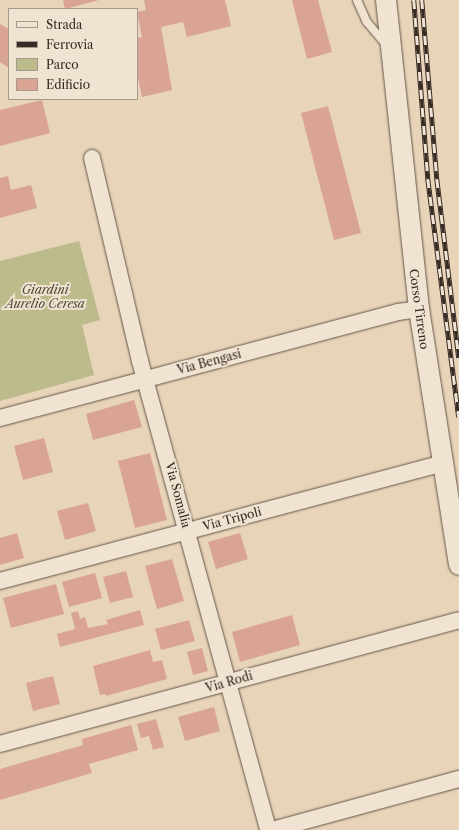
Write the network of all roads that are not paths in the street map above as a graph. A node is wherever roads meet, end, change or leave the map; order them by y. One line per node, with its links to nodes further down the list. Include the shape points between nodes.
1 (357, 0): 3 (lane, via 374,33)
2 (386, 0): 3 (street, Corso Tirreno)
3 (391, 51): 5 (street, Corso Tirreno)
4 (92, 158): 6 (street, Via Somalia)
5 (419, 309): 6 (street, Via Bengasi, via 405,310); 8 (street, Corso Tirreno)
6 (146, 379): 7 (street, Via Bengasi); 9 (street, Via Somalia)
7 (0, 418)
8 (441, 464): 9 (street, Via Tripoli); 10 (street, Corso Tirreno)
9 (188, 531): 11 (street, Via Tripoli); 13 (street, Via Somalia)
10 (459, 565)
11 (0, 581)
12 (459, 620): 13 (street, Via Rodi)
13 (228, 682): 14 (street, Via Rodi); 16 (street, Via Somalia)
14 (0, 744)
15 (459, 779): 17 (street)
16 (268, 830)
17 (272, 830)

